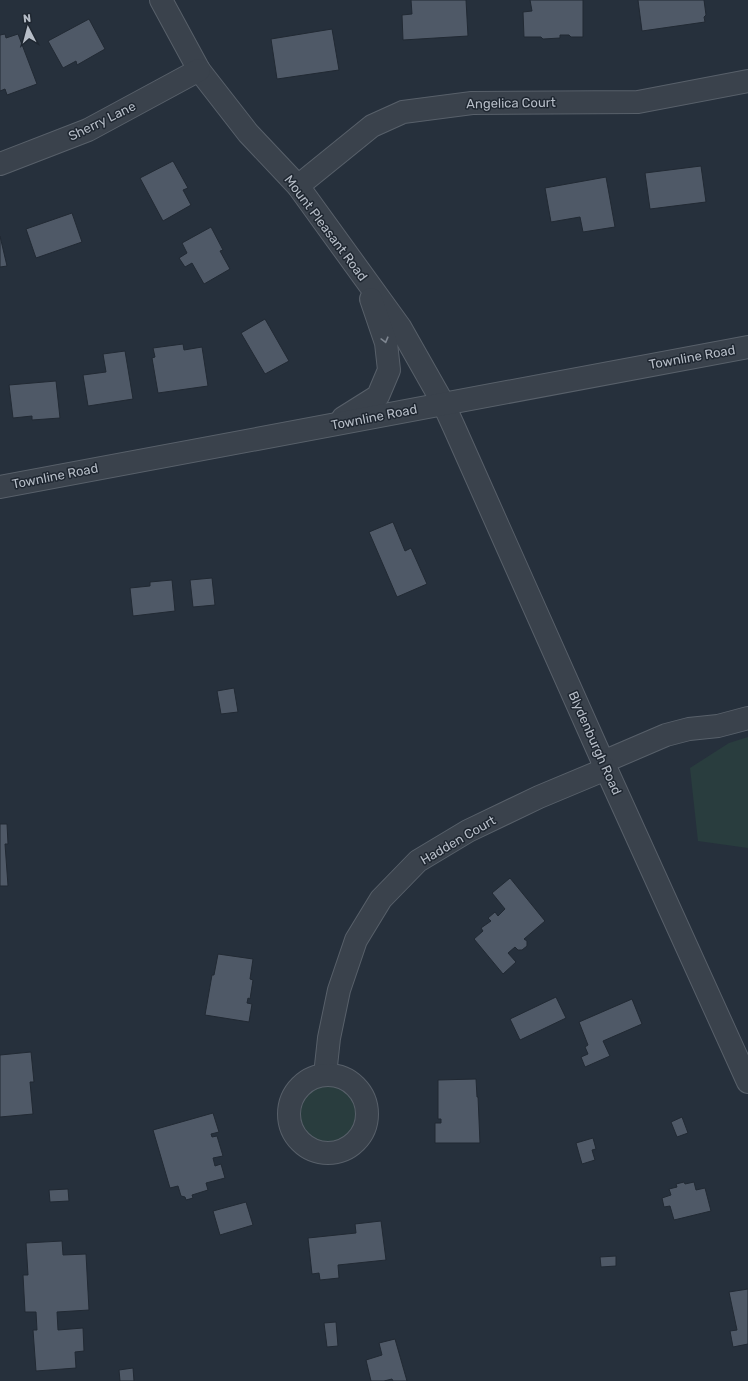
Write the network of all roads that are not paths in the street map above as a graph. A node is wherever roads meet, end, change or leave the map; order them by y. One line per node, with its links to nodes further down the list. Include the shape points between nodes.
1 (161, 0): 2 (street, Mount Pleasant Road)
2 (199, 70): 4 (street, Sherry Lane, via 88,130); 5 (street, Mount Pleasant Road, via 248,133)
3 (748, 81): 5 (street, Angelica Court, via 638,102 472,103 403,112 372,126)
4 (0, 164)
5 (298, 186): 6 (street, Mount Pleasant Road)
6 (363, 277): 8 (street, Mount Pleasant Road, via 400,327); 9 (street, one-way to 9, via 386,343 389,370 378,396)
7 (748, 347): 8 (street, Townline Road)
8 (442, 404): 9 (street, Townline Road); 12 (street, Blydenburgh Road)
9 (332, 424): 10 (street, Townline Road)
10 (0, 487)
11 (748, 718): 12 (street, Hadden Court, via 666,735)
12 (604, 765): 13 (street, Hadden Court, via 468,831 418,861 381,899 356,940 339,990 329,1038); 14 (street, Blydenburgh Road)
13 (325, 1075)
14 (748, 1082)

